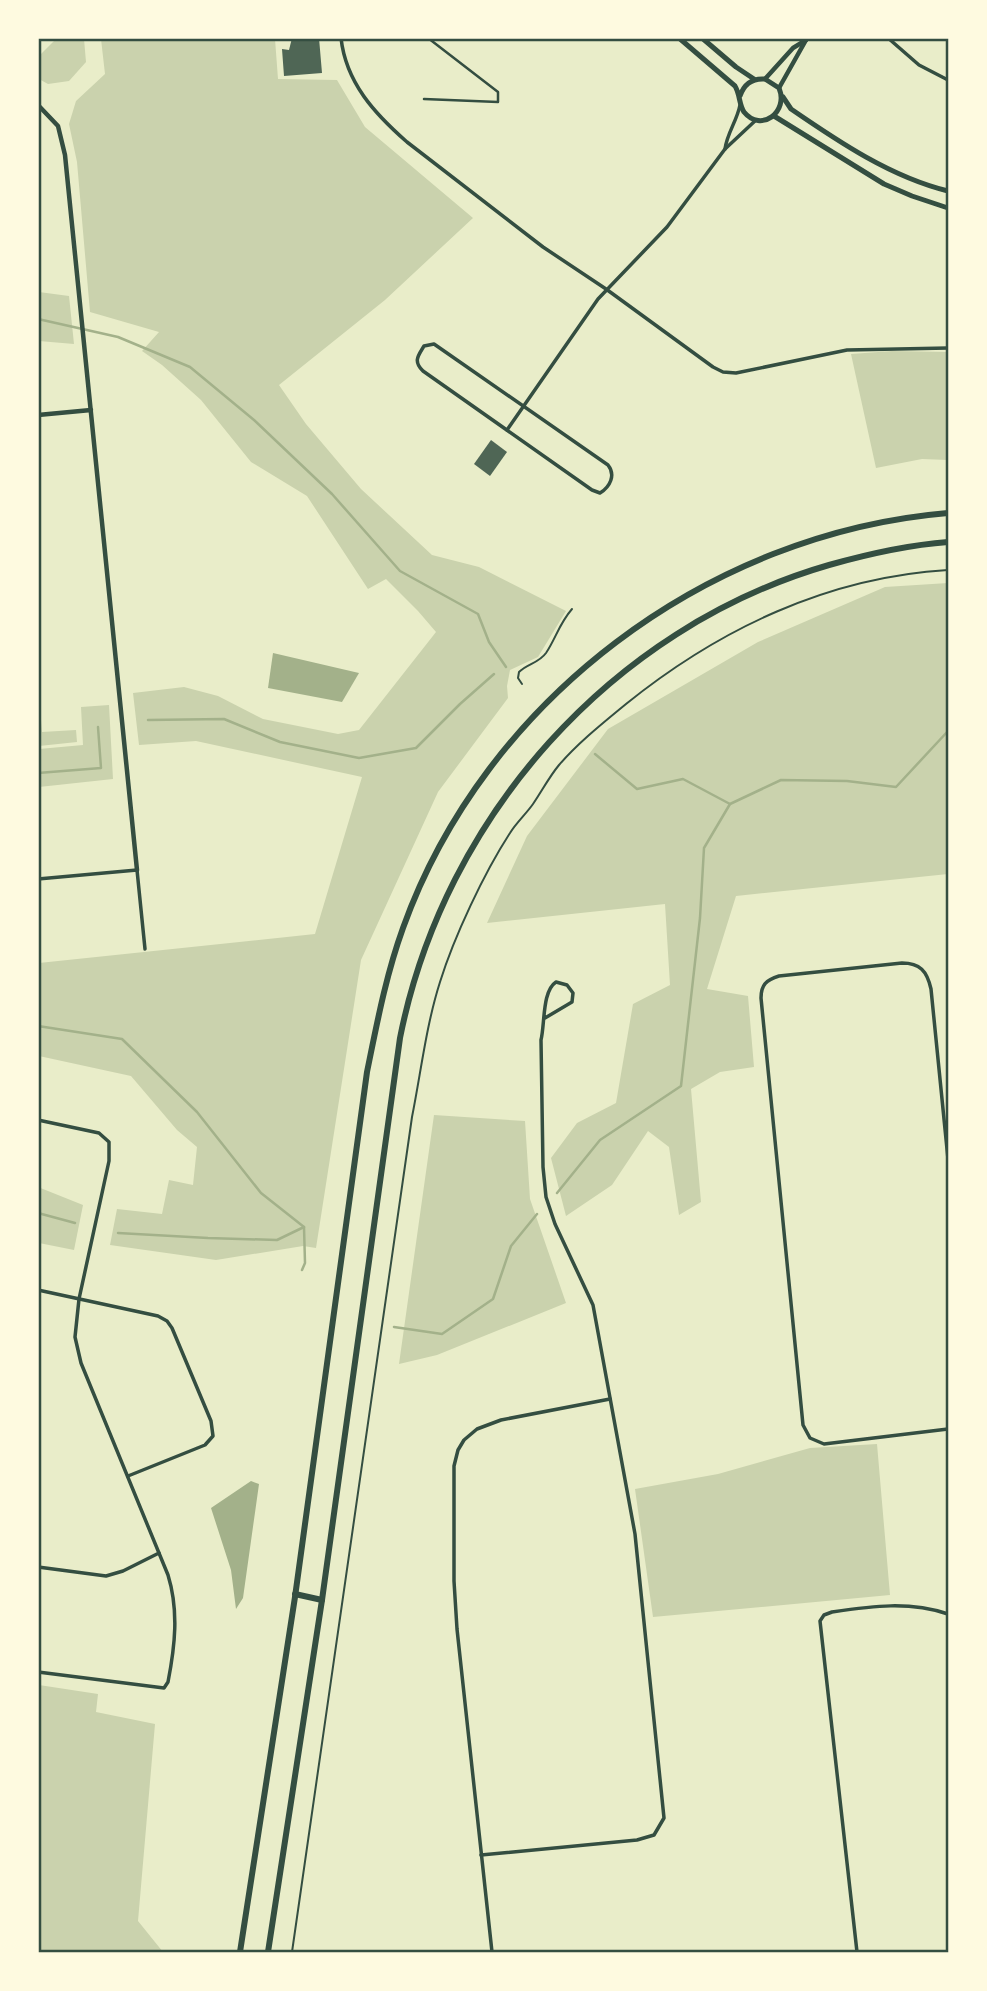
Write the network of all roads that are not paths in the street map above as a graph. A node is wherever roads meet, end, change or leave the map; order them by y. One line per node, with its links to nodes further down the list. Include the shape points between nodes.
1 (341, 38): 21 (street, via 354,82 387,124 522,232)
2 (428, 38): 13 (street, via 498,92 498,102)
3 (679, 38): 12 (main road, via 735,86)
4 (702, 38): 7 (main road)
5 (888, 38): 9 (street, via 919,65)
6 (806, 39): 8 (street); 10 (street)
7 (754, 79): 8 (main road); 12 (main road)
8 (765, 79): 10 (main road)
9 (948, 80)
10 (779, 88): 11 (main road)
11 (781, 95): 16 (main road); 19 (main road, via 791,109 884,166)
12 (740, 96): 15 (main road)
13 (424, 99)
14 (38, 105): 24 (street, via 53,119 63,142)
15 (741, 105): 17 (main road); 18 (street)
16 (774, 116): 17 (main road); 20 (main road, via 884,184)
17 (756, 120): 18 (street)
18 (725, 149): 21 (street, via 674,218)
19 (948, 191)
20 (948, 208)
21 (606, 289): 22 (street, via 723,372 751,371 847,350); 23 (street)
22 (948, 348)
23 (524, 405): 26 (street); 26 (street, via 608,465 612,478 600,493 592,490); 26 (street, via 440,346 429,344 420,352 416,362 422,371)
24 (91, 410): 25 (street); 29 (street)
25 (38, 415)
26 (507, 430)
27 (948, 513): 42 (highway, via 885,522 806,542 759,559 671,605 594,659 554,695 490,770 451,828 404,927 372,1047)
28 (948, 542): 43 (highway, via 874,553 794,577 715,612 643,656 552,738 469,853 433,924 400,1038)
29 (137, 870): 30 (street); 31 (street)
30 (38, 880)
31 (145, 949)
32 (545, 1018): 32 (street, via 572,1002 567,985 556,982 551,986); 37 (street, via 541,1040 546,1197 593,1306)
33 (38, 1120): 36 (street, via 99,1133 111,1147)
34 (948, 1159): 38 (street, via 931,989 922,968 902,963 767,980 761,998 803,1425 810,1438 824,1444)
35 (38, 1290): 36 (street)
36 (79, 1299): 39 (street, via 78,1355); 39 (street, via 167,1321 211,1421 213,1436 205,1445)
37 (610, 1399): 46 (street, via 501,1420 477,1429 458,1450 454,1466 454,1581); 46 (street, via 635,1534 664,1818 654,1835 637,1840)
38 (948, 1429)
39 (128, 1476): 40 (street)
40 (159, 1553): 41 (street, via 106,1576); 45 (street, via 172,1588 176,1618 164,1688)
41 (38, 1567)
42 (295, 1594): 43 (highway); 47 (highway)
43 (323, 1600): 48 (highway)
44 (948, 1614): 50 (street, via 902,1604 832,1612 820,1621)
45 (38, 1672)
46 (481, 1855): 49 (street)
47 (240, 1952)
48 (268, 1952)
49 (492, 1952)
50 (857, 1952)

